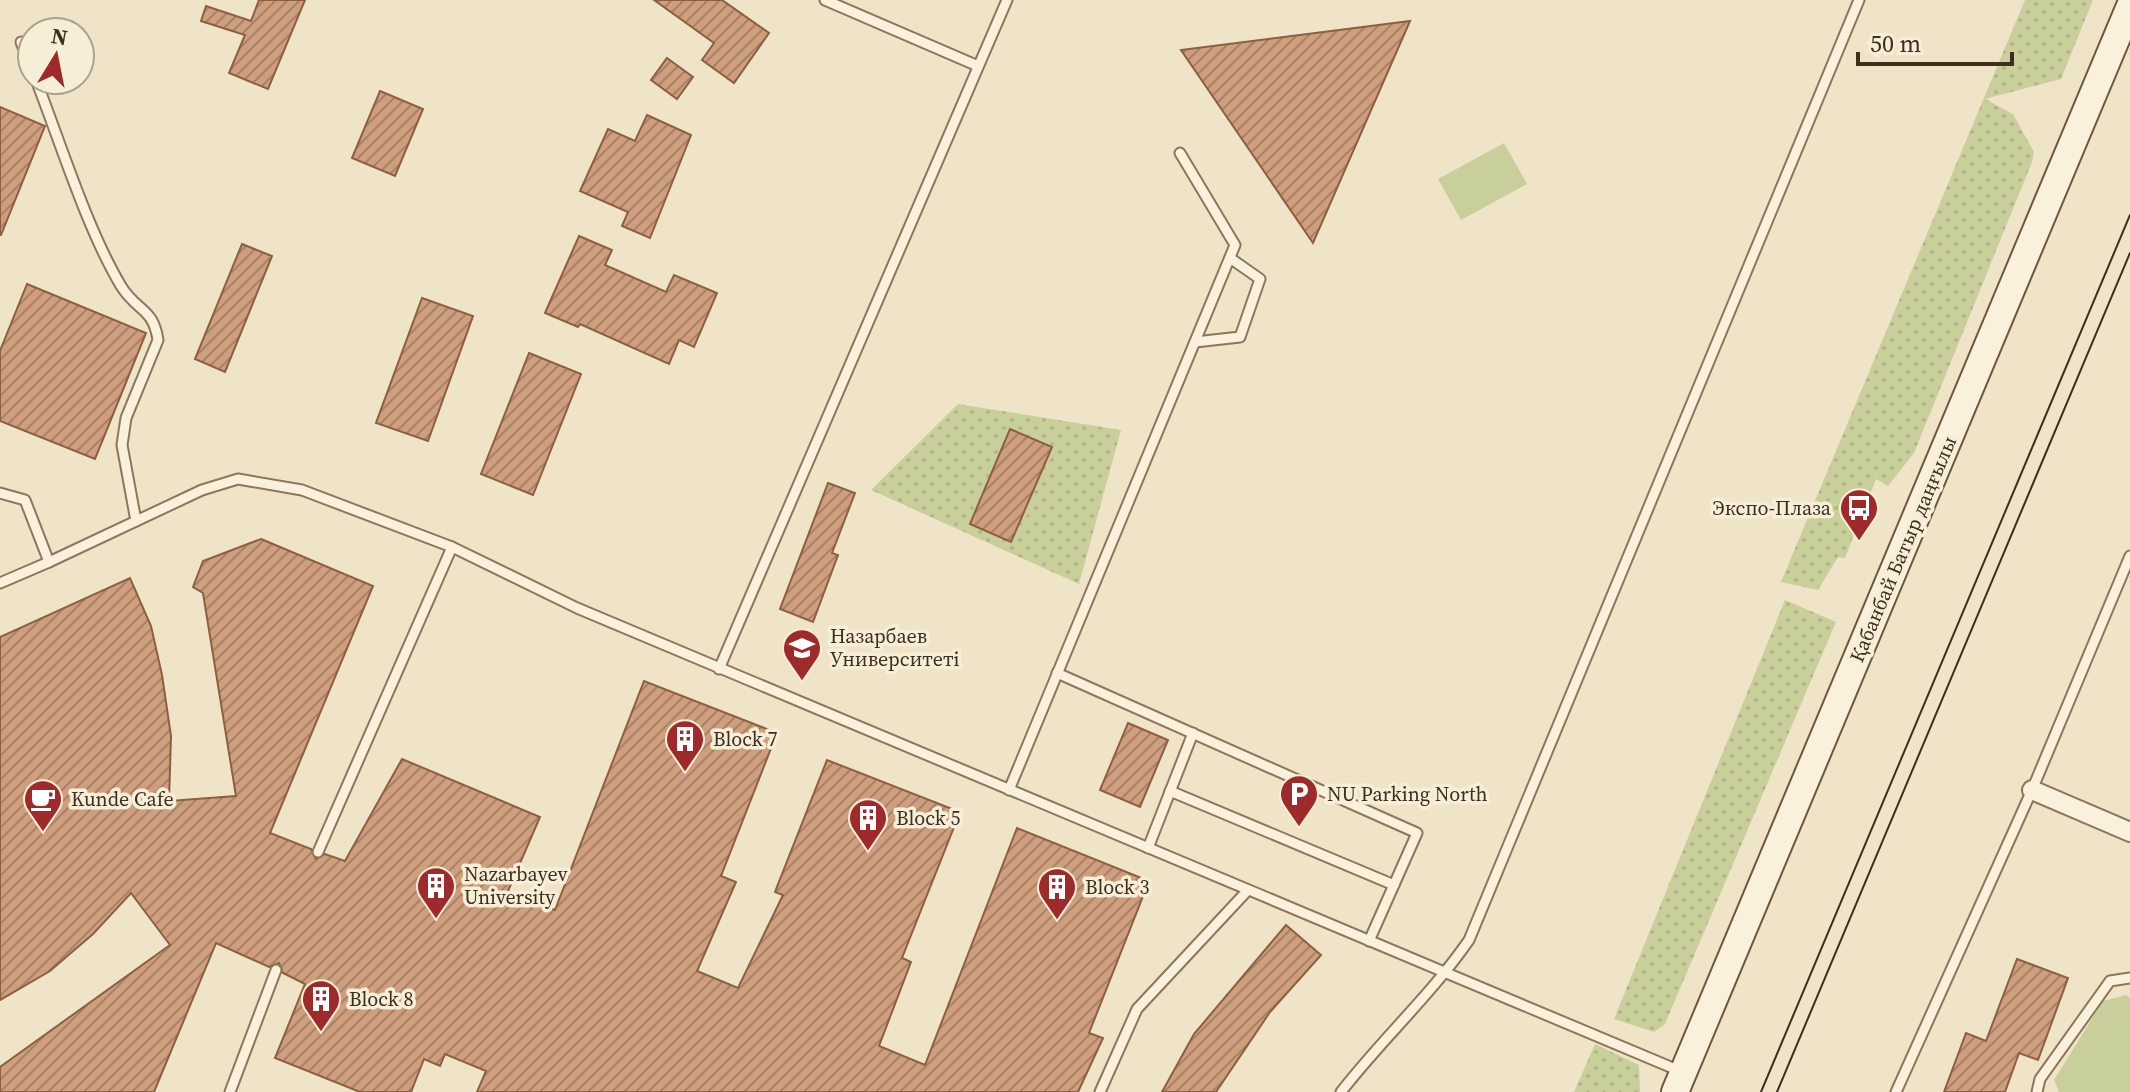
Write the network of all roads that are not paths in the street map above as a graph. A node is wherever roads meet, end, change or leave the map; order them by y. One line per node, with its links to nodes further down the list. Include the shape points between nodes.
1 (825, 0): 5 (lane)
2 (1007, 0): 5 (lane)
3 (1859, 0): 29 (lane, via 1493,884 1469,940)
4 (2130, 6): 31 (main road, Қабанбай Батыр даңғылы)
5 (978, 66): 16 (lane)
6 (42, 96): 11 (lane, via 113,272 156,327 158,340 126,418 122,445)
7 (1180, 153): 8 (lane, via 1235,245)
8 (1230, 258): 9 (lane); 9 (lane, via 1260,279 1240,337)
9 (1195, 342): 17 (lane)
10 (0, 493): 14 (lane, via 25,500)
11 (136, 521): 12 (lane, via 238,479 302,490); 14 (lane)
12 (452, 547): 16 (lane, via 571,606); 24 (lane)
13 (2130, 556): 20 (lane)
14 (49, 562): 15 (lane)
15 (0, 583)
16 (719, 669): 19 (lane)
17 (1057, 673): 18 (lane); 19 (lane)
18 (1193, 733): 21 (lane); 25 (lane, via 1417,833)
19 (1009, 790): 23 (lane)
20 (2032, 790): 22 (street); 35 (lane)
21 (1170, 791): 23 (lane); 25 (lane)
22 (2130, 832)
23 (1148, 848): 26 (lane)
24 (318, 852)
25 (1394, 885): 27 (lane)
26 (1248, 890): 27 (lane); 33 (lane, via 1137,1009)
27 (1369, 941): 29 (lane)
28 (276, 970): 32 (lane)
29 (1447, 973): 31 (lane); 34 (lane)
30 (2130, 978): 36 (lane, via 2110,981 2040,1079)
31 (1679, 1082)
32 (230, 1092)
33 (1100, 1092)
34 (1341, 1092)
35 (1896, 1092)
36 (2037, 1092)

